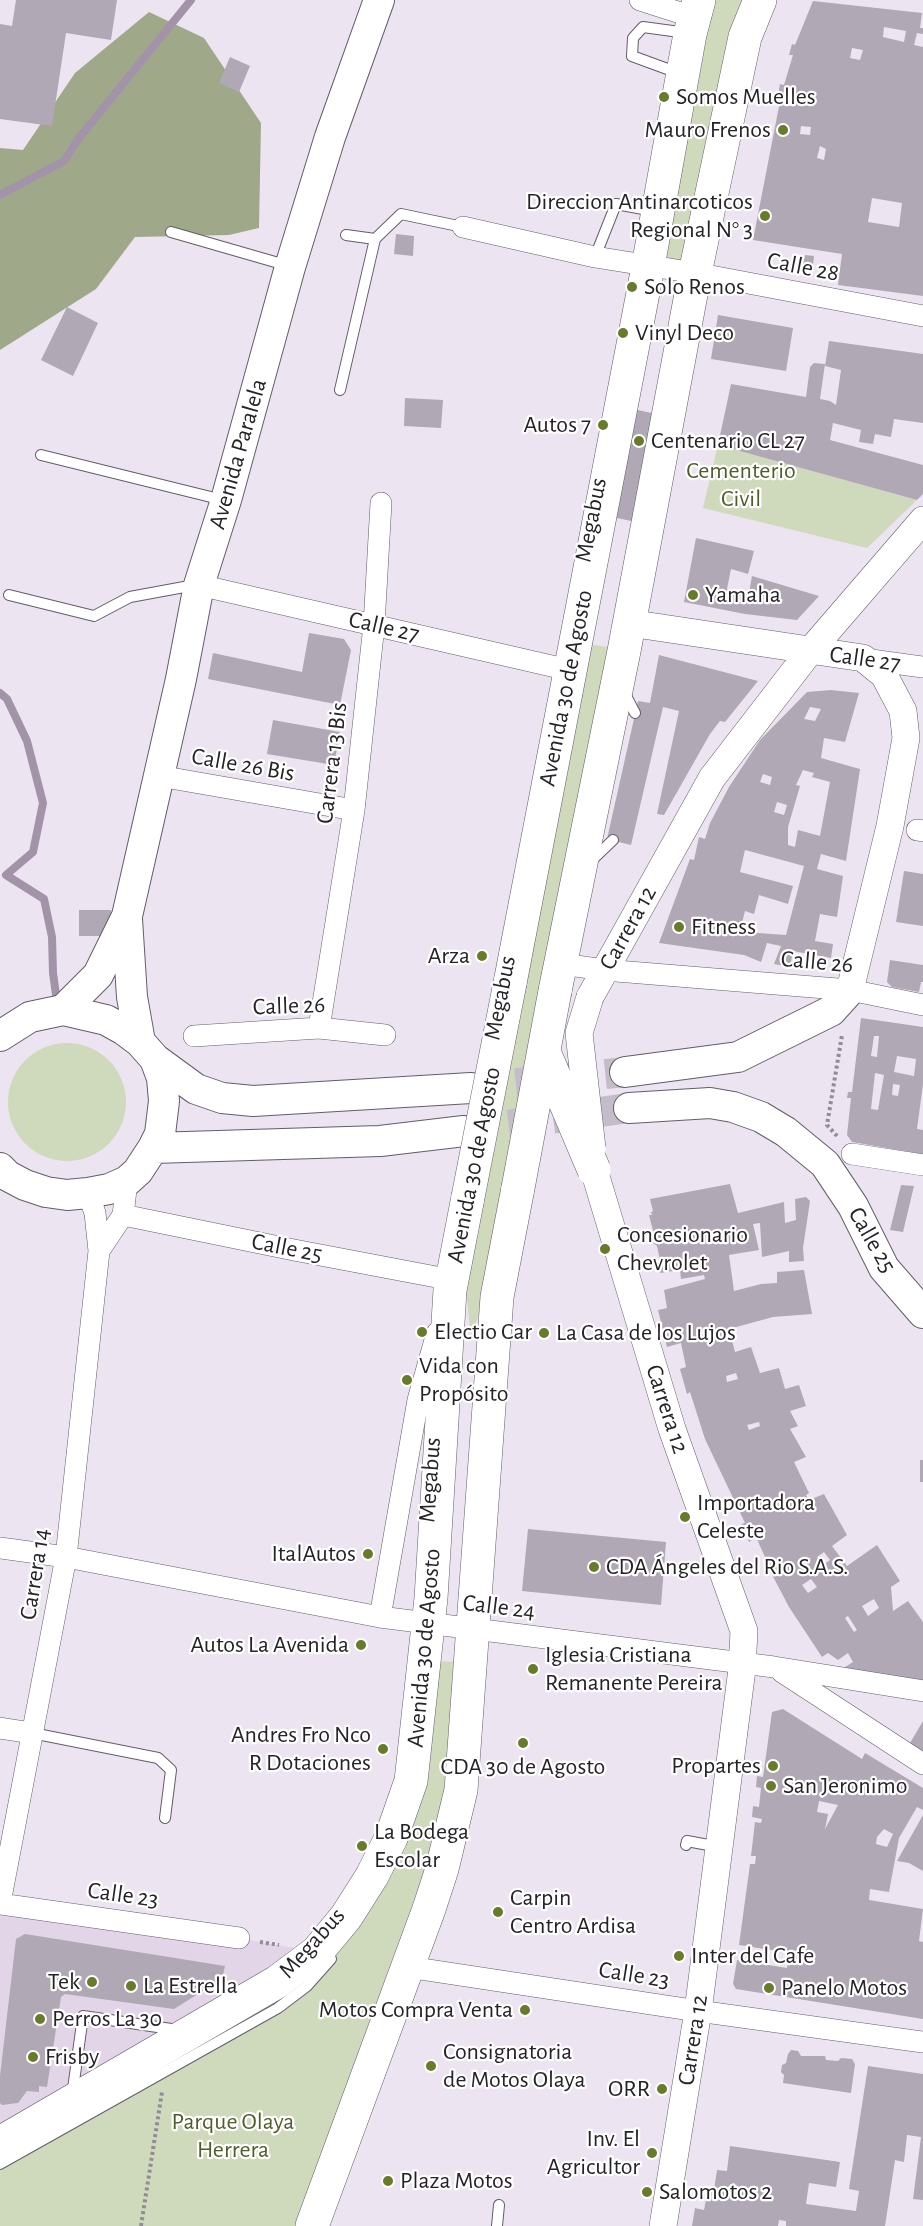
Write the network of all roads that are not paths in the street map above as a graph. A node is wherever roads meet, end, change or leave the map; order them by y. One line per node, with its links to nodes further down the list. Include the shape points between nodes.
1 (379, 0): 13 (main road, Avenida Paralela, via 330,137)
2 (640, 0): 4 (street)
3 (760, 0): 15 (main road, Avenida 30 de Agosto, via 745,37)
4 (694, 17): 5 (main road, Avenida 30 de Agosto); 5 (lane, via 643,27 633,38 632,56)
5 (682, 74): 7 (main road, Avenida 30 de Agosto)
6 (703, 180): 15 (lane)
7 (657, 212): 12 (lane, via 616,204); 14 (main road, Avenida 30 de Agosto)
8 (463, 227): 11 (lane, via 401,214); 12 (street, Calle 28)
9 (171, 232): 13 (lane)
10 (346, 236): 11 (lane)
11 (375, 239): 18 (lane)
12 (595, 257): 14 (street, Calle 28)
13 (290, 267): 20 (main road, Avenida Paralela)
14 (658, 268): 15 (street, Calle 28); 30 (main road, Avenida 30 de Agosto)
15 (690, 272): 16 (street, Calle 28); 17 (lane); 25 (main road, Avenida 30 de Agosto)
16 (923, 316)
17 (663, 381)
18 (340, 390)
19 (41, 455): 20 (lane)
20 (226, 500): 23 (main road, Avenida Paralela)
21 (381, 503): 26 (street, Carrera 13 Bis)
22 (923, 520): 27 (street, Carrera 12)
23 (199, 585): 24 (lane, via 130,597 94,616); 26 (street, Calle 27); 33 (main road, Avenida Paralela)
24 (9, 595)
25 (629, 623): 27 (street, Calle 27); 31 (main road, Avenida 30 de Agosto)
26 (374, 625): 30 (street, Calle 27); 34 (street, Carrera 13 Bis)
27 (810, 651): 28 (street, Calle 27); 39 (street, Carrera 12, via 712,778)
28 (863, 658): 29 (street, Calle 27); 41 (street, via 884,675 903,711 906,738 890,826)
29 (923, 667)
30 (569, 670): 64 (main road, Avenida 30 de Agosto, bridge)
31 (618, 681): 32 (lane); 37 (main road, Avenida 30 de Agosto)
32 (635, 712)
33 (159, 776): 34 (street, Calle 26 Bis); 38 (main road, Avenida Paralela)
34 (354, 810): 44 (street, Carrera 13 Bis)
35 (575, 836): 52 (lane, Megabus)
36 (613, 840): 37 (lane)
37 (581, 870): 40 (main road, Avenida 30 de Agosto)
38 (127, 916): 43 (main road, Avenida Paralela, via 98,975); 48 (main road, Avenida Paralela, via 132,997)
39 (604, 970): 40 (street, Calle 26); 41 (street, Calle 26); 58 (street, Carrera 12, bridge, via 590,997 579,1033)
40 (559, 978): 49 (main road, Avenida 30 de Agosto, bridge)
41 (850, 990): 42 (street, Calle 26); 50 (main road, via 831,1011 738,1057)
42 (923, 1005)
43 (63, 1010): 46 (main road, via 30,1017); 48 (main road, via 106,1020)
44 (319, 1028): 45 (street, Calle 26); 47 (street, Calle 26)
45 (385, 1035)
46 (0, 1036)
47 (194, 1036)
48 (147, 1050): 51 (main road, via 196,1089 222,1098 253,1101); 55 (main road, Avenida Paralela, via 162,1078 164,1101 164,1119)
49 (544, 1052): 58 (main road, bridge); 70 (main road, Avenida 30 de Agosto, bridge, via 497,1297)
50 (625, 1072)
51 (471, 1088)
52 (524, 1095)
53 (629, 1108): 65 (main road, Calle 25, via 710,1103 761,1117 786,1132 825,1164 853,1206 884,1268)
54 (464, 1131): 55 (main road, via 380,1141)
55 (153, 1148): 60 (main road, Avenida Paralela)
56 (852, 1154): 57 (street)
57 (923, 1165)
58 (594, 1170): 71 (street, Carrera 12, via 672,1430 744,1631)
59 (3, 1174): 61 (main road, via 46,1192)
60 (127, 1181): 61 (main road); 62 (street, Carrera 14)
61 (88, 1194): 63 (street, Carrera 14, via 95,1213)
62 (123, 1215): 63 (street, Carrera 14); 64 (street, Calle 25)
63 (99, 1251): 68 (street, Carrera 14)
64 (451, 1285): 69 (street, via 418,1400); 70 (main road, Avenida 30 de Agosto)
65 (923, 1313)
66 (446, 1539): 70 (lane, Megabus)
67 (0, 1548): 68 (street, Calle 24)
68 (66, 1557): 69 (street, Calle 24); 75 (street, Carrera 14)
69 (380, 1617): 70 (street, Calle 24)
70 (451, 1629): 71 (street, Calle 24); 83 (main road, Avenida 30 de Agosto, via 461,1790 442,1869); 85 (main road, Avenida 30 de Agosto, via 411,1781 391,1838 346,1917 317,1952 277,1982)
71 (742, 1663): 72 (street, Calle 24); 79 (street, Carrera 12)
72 (774, 1667): 73 (street, Calle 24); 76 (street)
73 (923, 1691)
74 (0, 1728): 75 (street)
75 (32, 1733): 77 (lane, via 158,1758 171,1770); 80 (street, Carrera 14)
76 (923, 1764)
77 (165, 1818)
78 (686, 1845): 79 (lane, via 687,1840)
79 (719, 1847): 84 (street, Carrera 12)
80 (0, 1903): 81 (street, Calle 23)
81 (239, 1938)
82 (342, 1946): 89 (lane, Megabus, via 307,1986 278,2008)
83 (408, 1967): 84 (street, Calle 23); 91 (main road, Avenida 30 de Agosto)
84 (698, 2011): 86 (street, Calle 23); 93 (street, Carrera 12)
85 (193, 2032): 87 (main road, Avenida 30 de Agosto); 87 (lane, via 83,2016)
86 (923, 2042)
87 (71, 2101): 88 (main road, Avenida 30 de Agosto)
88 (0, 2143)
89 (0, 2164)
90 (499, 2205): 92 (lane)
91 (312, 2226)
92 (497, 2226)
93 (663, 2226)

